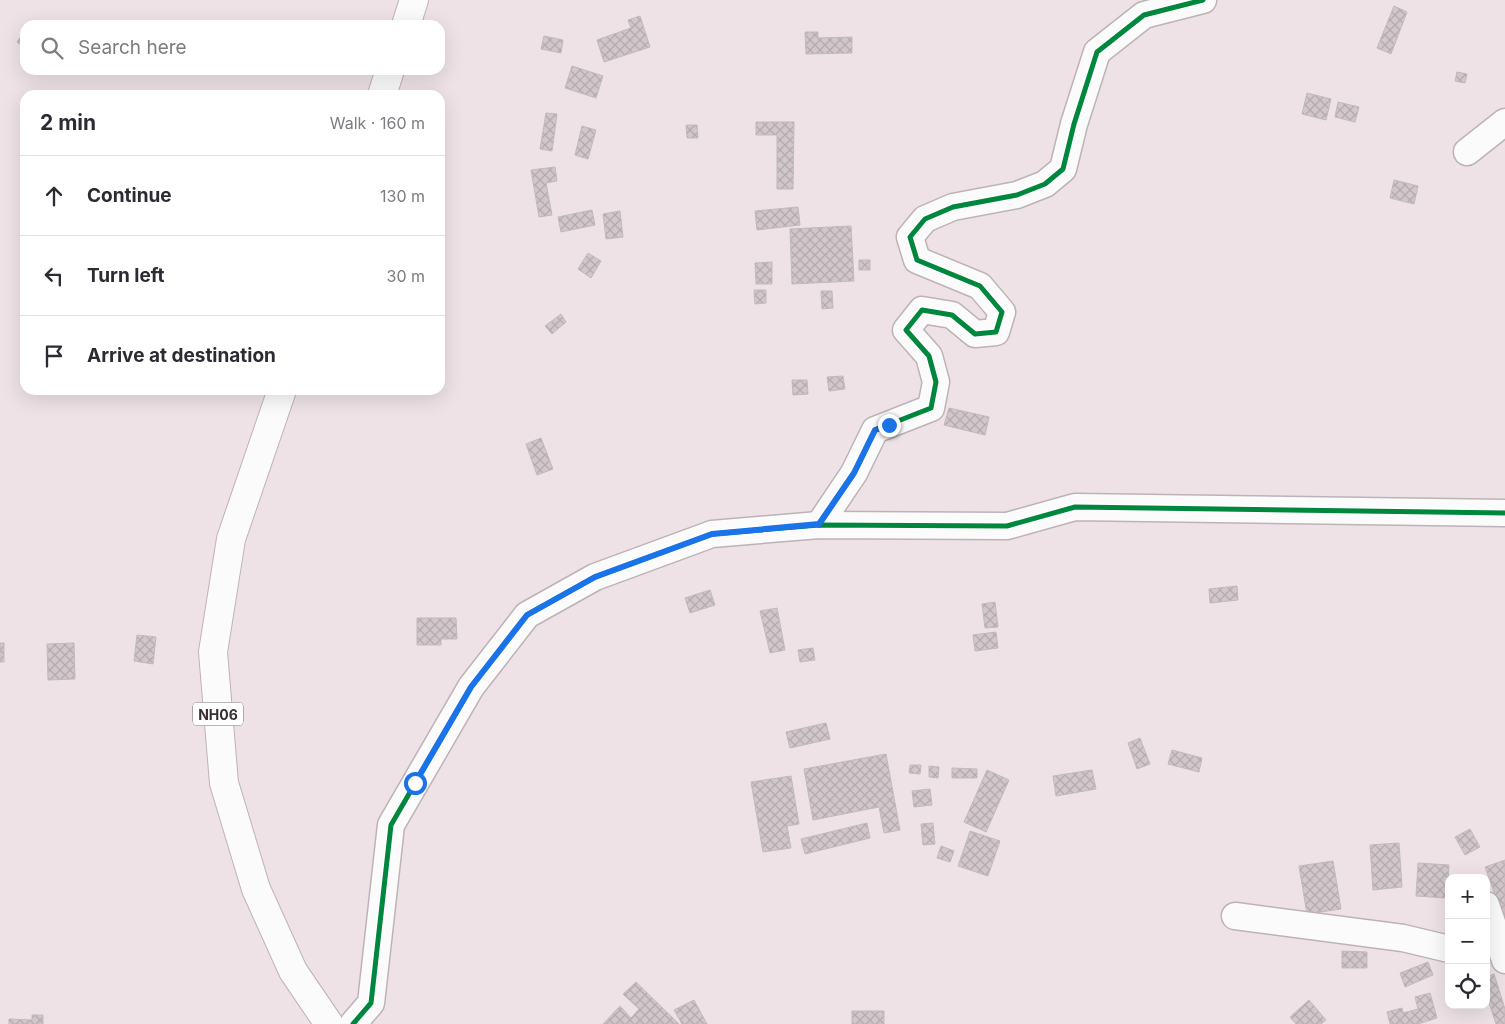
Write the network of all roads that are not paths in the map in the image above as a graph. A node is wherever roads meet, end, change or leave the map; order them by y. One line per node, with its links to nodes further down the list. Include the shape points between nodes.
1 (414, 0): 3 (main road)
2 (1203, 0): 10 (street, via 1144,15 1097,52 1063,169 1044,184 1017,194 954,208 925,219 910,237 917,260 980,286 1002,312 996,332 975,334 952,315 922,310 906,330 929,356 936,382 931,408 875,430 854,473)
3 (408, 20)
4 (388, 75): 5 (main road)
5 (384, 90)
6 (1505, 122): 7 (street)
7 (1468, 152)
8 (280, 395): 15 (main road, NH06, via 231,539 213,652 224,783 256,889 292,971)
9 (1505, 513): 10 (street, via 1075,508 1007,526)
10 (819, 524): 16 (street, via 712,534 595,577 527,615 471,687 391,825 371,1003)
11 (1236, 916): 13 (street, via 1403,938)
12 (1489, 919): 14 (street)
13 (1445, 948)
14 (1498, 958)
15 (330, 1024)
16 (353, 1024)

